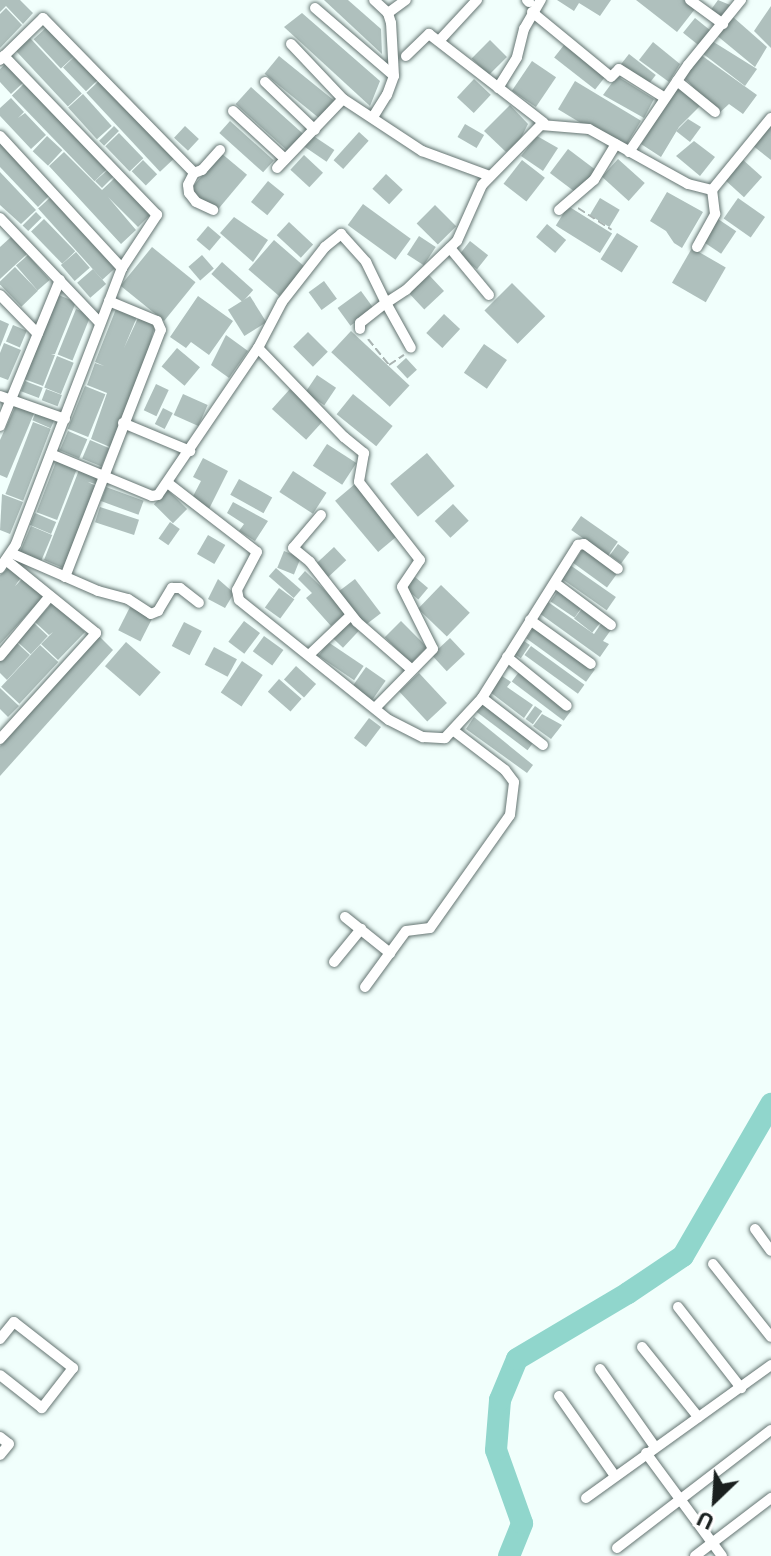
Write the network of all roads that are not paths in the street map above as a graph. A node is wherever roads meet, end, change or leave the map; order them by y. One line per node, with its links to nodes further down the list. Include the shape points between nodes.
1 (374, 0): 8 (street)
2 (406, 0): 8 (street)
3 (477, 0): 10 (street)
4 (690, 0): 9 (street)
5 (741, 0): 9 (street)
6 (532, 3): 17 (street, via 517,57); 18 (street, via 611,77 619,69)
7 (315, 8): 14 (street)
8 (388, 13): 14 (street)
9 (723, 24): 15 (street)
10 (439, 41): 12 (street, via 429,34); 17 (street)
11 (291, 44): 19 (street)
12 (406, 56)
13 (2, 58): 32 (street, via 39,18 47,20); 40 (street, via 157,213)
14 (394, 76): 22 (street)
15 (677, 81): 18 (street); 21 (street)
16 (265, 82): 25 (street)
17 (498, 88): 24 (street)
18 (665, 98): 29 (street)
19 (343, 99): 22 (street); 25 (street)
20 (233, 111): 30 (street)
21 (715, 112)
22 (373, 117): 33 (street, via 422,151)
23 (771, 118): 34 (street)
24 (544, 123): 27 (street, via 589,129); 33 (street)
25 (315, 130): 30 (street)
26 (0, 136): 40 (street)
27 (616, 144): 29 (street); 36 (street, via 594,180)
28 (220, 150): 32 (street)
29 (629, 152): 34 (street, via 688,184)
30 (285, 159): 31 (street)
31 (277, 168)
32 (194, 173): 35 (street, via 189,193)
33 (490, 176): 39 (street, via 478,192 466,229)
34 (712, 190): 38 (street, via 715,214)
35 (213, 210)
36 (559, 210)
37 (0, 218): 41 (street)
38 (697, 247)
39 (450, 248): 43 (street); 45 (street)
40 (122, 268): 44 (street)
41 (60, 280): 46 (street); 48 (street)
42 (0, 295): 48 (street)
43 (489, 295)
44 (109, 301): 46 (street); 54 (street, via 160,326)
45 (386, 303): 47 (street, via 360,323); 49 (street, via 366,262 341,234 282,302); 50 (street)
46 (100, 323): 53 (street)
47 (360, 329)
48 (38, 334): 52 (street)
49 (258, 348): 56 (street); 74 (street, via 364,453 359,482 420,560 402,587 419,628 434,647)
50 (411, 348)
51 (0, 396): 52 (street)
52 (11, 400): 53 (street); 55 (street)
53 (65, 419): 57 (street)
54 (123, 423): 56 (street); 58 (street)
55 (0, 426)
56 (190, 451): 59 (street)
57 (51, 454): 58 (street); 61 (street)
58 (104, 476): 59 (street, via 152,496); 63 (street)
59 (169, 484): 70 (street, via 256,550 237,597)
60 (321, 515): 67 (street, via 293,548)
61 (6, 561): 63 (street); 65 (street)
62 (618, 569): 64 (street, via 581,544)
63 (65, 577): 66 (street, via 128,599 151,614 172,588)
64 (555, 583): 68 (street); 69 (street)
65 (50, 596): 71 (street); 79 (street, via 96,633)
66 (199, 603)
67 (351, 615): 70 (street); 74 (street)
68 (530, 620): 72 (street); 73 (street)
69 (611, 625)
70 (309, 655): 77 (street)
71 (0, 656)
72 (507, 657): 75 (street); 76 (street)
73 (591, 664)
74 (411, 669): 77 (street)
75 (482, 698): 78 (street); 80 (street)
76 (567, 706)
77 (375, 708): 78 (street, via 414,735 445,738)
78 (454, 731): 83 (street, via 514,782 510,815 430,928 410,928)
79 (0, 739)
80 (543, 745)
81 (345, 917): 82 (street)
82 (361, 929): 83 (street); 84 (street)
83 (390, 953): 85 (street)
84 (334, 962)
85 (365, 987)
86 (755, 1229): 87 (street)
87 (771, 1251)
88 (713, 1264): 90 (street)
89 (678, 1307): 96 (street)
90 (771, 1337)
91 (0, 1339): 95 (street, via 14,1322 73,1368 42,1408)
92 (642, 1347): 98 (street)
93 (771, 1365): 96 (street)
94 (600, 1369): 101 (street)
95 (0, 1375)
96 (741, 1388): 98 (street)
97 (559, 1396): 103 (street)
98 (698, 1417): 101 (street)
99 (771, 1430): 106 (street)
100 (0, 1437): 102 (street, via 9,1444)
101 (651, 1450): 103 (street); 106 (street)
102 (0, 1455)
103 (615, 1476): 104 (street)
104 (586, 1498)
105 (771, 1498): 107 (street)
106 (678, 1500): 107 (street); 108 (street)
107 (712, 1543): 109 (street); 110 (street)
108 (617, 1548)
109 (695, 1556)
110 (722, 1556)

